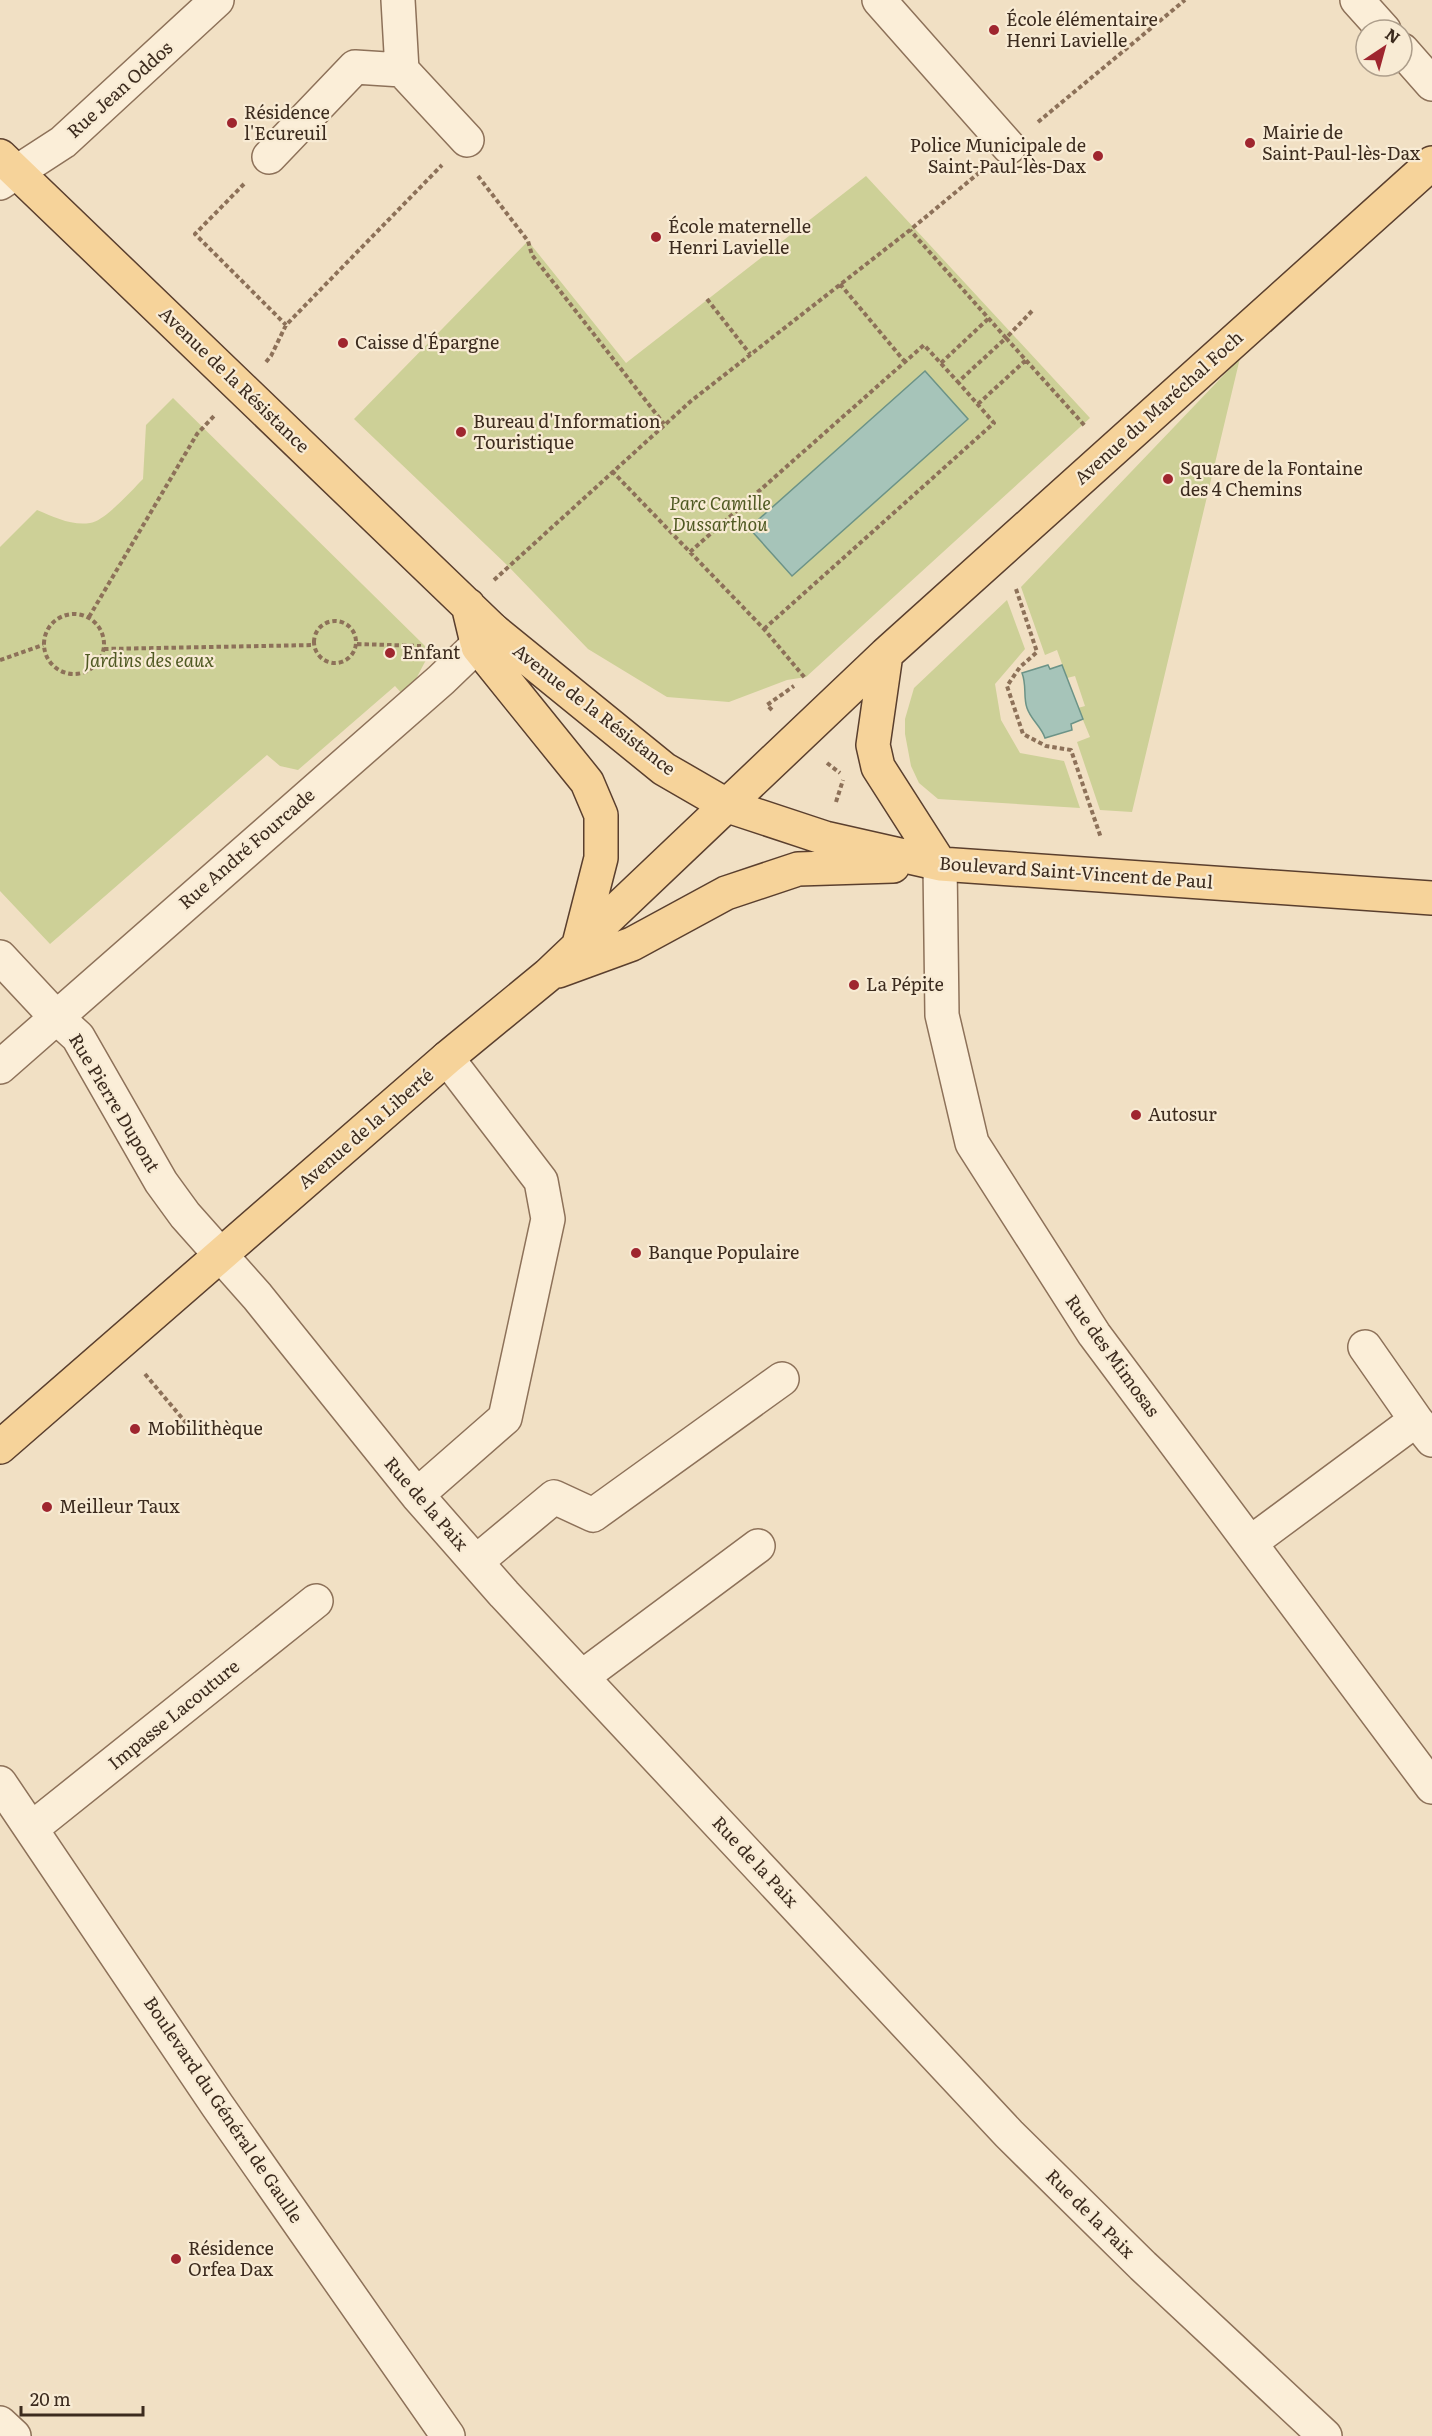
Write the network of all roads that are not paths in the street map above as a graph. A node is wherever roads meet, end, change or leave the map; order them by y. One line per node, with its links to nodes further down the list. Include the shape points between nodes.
1 (217, 0): 13 (street, Rue Jean Oddos, via 63,142)
2 (398, 0): 7 (street)
3 (879, 0): 10 (street)
4 (1357, 0): 5 (street)
5 (1373, 18)
6 (1414, 64): 8 (street)
7 (402, 70): 9 (street); 11 (street, via 355,66)
8 (1432, 84)
9 (467, 140)
10 (1009, 147)
11 (269, 157)
12 (1432, 163): 15 (main road, Avenue du Maréchal Foch)
13 (6, 171): 14 (main road, Avenue de la Résistance, via 242,387 468,605)
14 (485, 638): 16 (main road, Avenue de la Résistance, via 664,769); 19 (main road, Avenue de la Résistance, via 587,782 601,815 601,858); 22 (street, Rue André Fourcade)
15 (886, 654): 16 (main road, Avenue du Maréchal Foch); 17 (main road, via 873,745 878,767)
16 (728, 806): 17 (main road, Boulevard Saint-Vincent de Paul, via 825,838); 19 (main road, Avenue de la Liberté)
17 (940, 864): 18 (main road, Boulevard Saint-Vincent de Paul); 21 (main road, via 798,869 726,893 632,944); 31 (street, Rue des Mimosas, via 942,1015 972,1143 1094,1334)
18 (1432, 898)
19 (579, 944): 21 (main road, Avenue de la Liberté)
20 (0, 957): 22 (street, Rue Pierre Dupont)
21 (548, 975): 24 (main road, Avenue de la Liberté)
22 (56, 1017): 23 (street, Rue André Fourcade); 25 (street, Rue Pierre Dupont, via 78,1037 161,1182)
23 (5, 1054)
24 (447, 1058): 25 (main road, Avenue de la Liberté); 30 (street, via 541,1181 548,1219 505,1418)
25 (221, 1254): 29 (main road, Avenue de la Liberté); 30 (street, Rue de la Paix)
26 (1365, 1347): 28 (street)
27 (782, 1379): 33 (street, via 593,1515 554,1497)
28 (1424, 1430): 31 (street)
29 (0, 1447)
30 (417, 1495): 33 (street, Rue de la Paix)
31 (1250, 1543): 37 (street, Rue des Mimosas)
32 (758, 1546): 35 (street)
33 (476, 1562): 35 (street, Rue de la Paix)
34 (316, 1601): 38 (street, Impasse Lacouture)
35 (582, 1677): 42 (street, Rue de la Paix, via 1009,2134)
36 (0, 1783): 38 (street, Boulevard du Général de Gaulle)
37 (1432, 1786)
38 (31, 1829): 41 (street, Boulevard du Général de Gaulle)
39 (0, 2423): 40 (street)
40 (14, 2436)
41 (448, 2436)
42 (1325, 2436)

